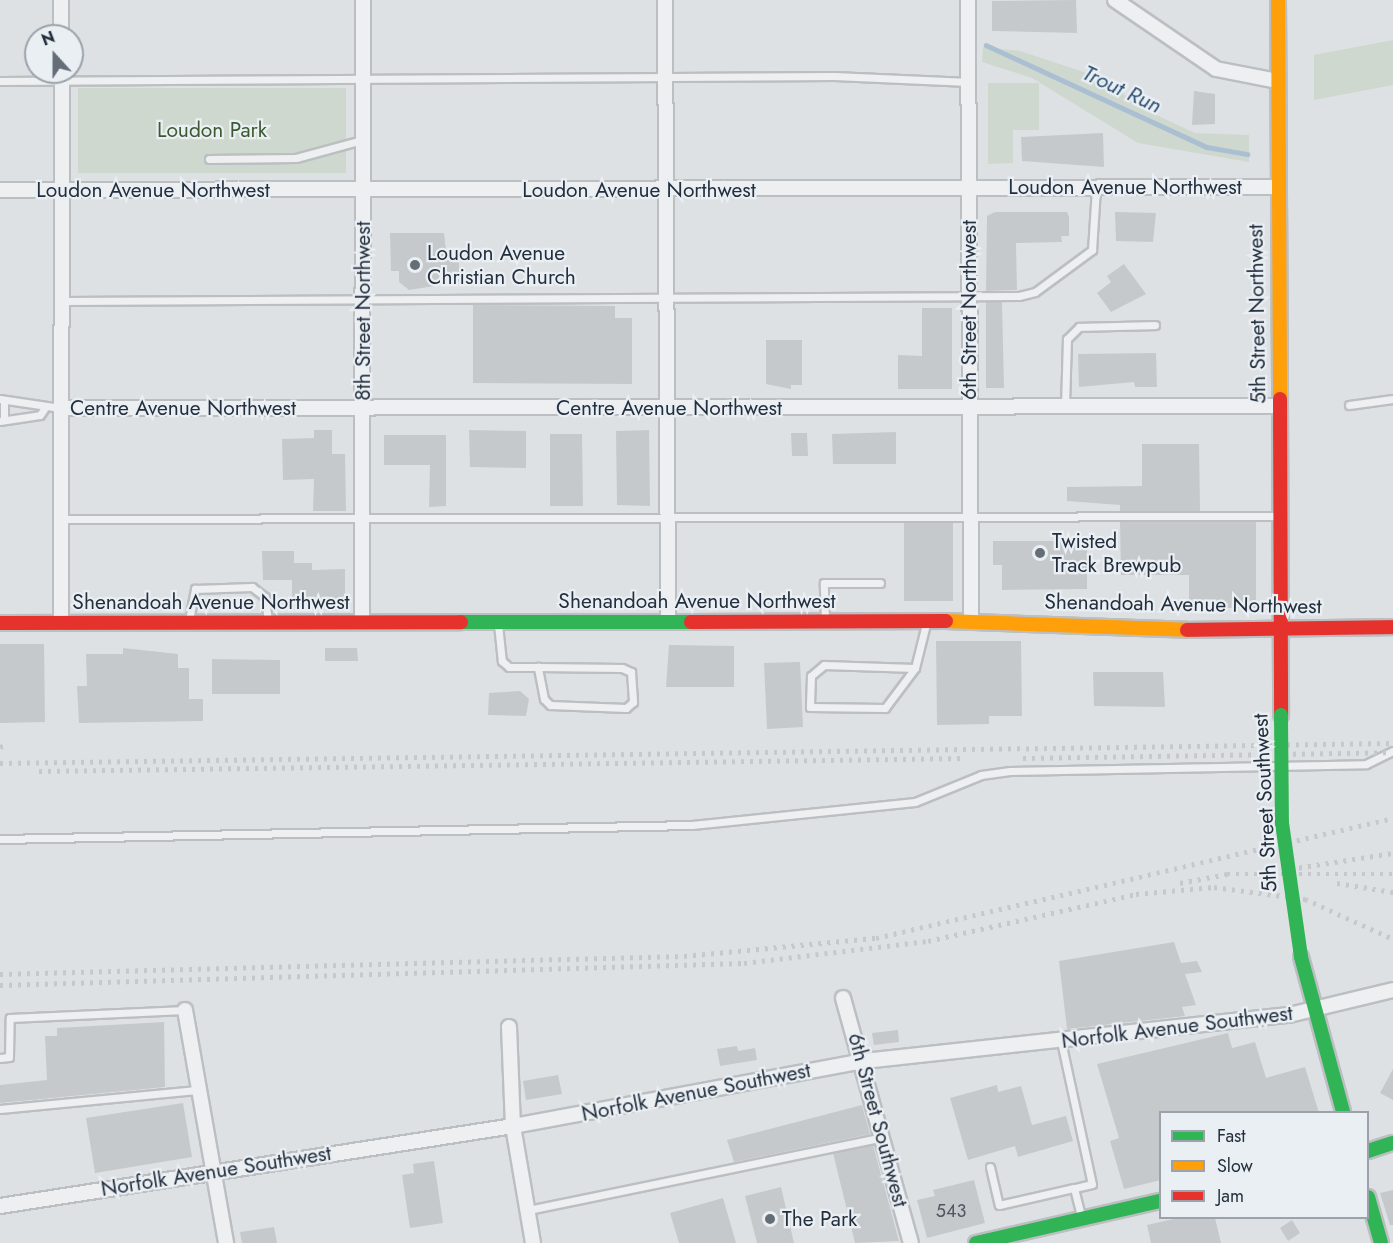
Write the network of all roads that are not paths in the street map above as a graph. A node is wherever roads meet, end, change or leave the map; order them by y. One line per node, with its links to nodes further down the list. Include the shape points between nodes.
1 (61, 0): 7 (street)
2 (363, 0): 13 (street, 8th Street Northwest)
3 (666, 0): 9 (street)
4 (968, 0): 14 (street, 6th Street Northwest)
5 (1115, 0): 12 (street, via 1216,69)
6 (1278, 0): 12 (street, 5th Street Northwest)
7 (62, 24)
8 (84, 77): 13 (lane)
9 (666, 78): 13 (lane); 14 (lane, via 834,76); 21 (street)
10 (24, 79): 11 (lane)
11 (0, 81)
12 (1278, 81): 18 (street, 5th Street Northwest)
13 (363, 82): 16 (street, 8th Street Northwest)
14 (969, 82): 19 (street, 6th Street Northwest)
15 (62, 84): 24 (street)
16 (362, 140): 17 (lane, via 296,158); 23 (street, 8th Street Northwest)
17 (209, 159)
18 (1277, 187): 20 (street, Loudon Avenue Northwest); 35 (street, 5th Street Northwest)
19 (969, 188): 20 (street, Loudon Avenue Northwest); 21 (street, Loudon Avenue Northwest); 25 (street, 6th Street Northwest)
20 (1096, 188): 25 (lane, via 1095,241 1084,258 1027,295)
21 (666, 189): 23 (street, Loudon Avenue Northwest); 26 (street)
22 (0, 190): 24 (street, Loudon Avenue Northwest)
23 (362, 190): 24 (street, Loudon Avenue Northwest); 28 (street, 8th Street Northwest)
24 (59, 191): 27 (street)
25 (968, 297): 26 (lane); 33 (street, 6th Street Northwest)
26 (670, 299): 28 (lane); 37 (street)
27 (64, 301): 28 (lane); 36 (street)
28 (364, 301): 39 (street, 8th Street Northwest)
29 (1155, 326): 34 (lane, via 1078,327 1067,339)
30 (1393, 399): 32 (lane)
31 (2, 400): 38 (lane); 40 (lane)
32 (1349, 405)
33 (969, 406): 34 (street, Centre Avenue Northwest); 37 (street, Centre Avenue Northwest); 41 (street, 6th Street Northwest)
34 (1065, 406): 35 (street, Centre Avenue Northwest)
35 (1279, 406): 42 (street, 5th Street Northwest)
36 (60, 408): 38 (lane); 39 (street, Centre Avenue Northwest); 44 (street)
37 (666, 408): 39 (street, Centre Avenue Northwest); 45 (street)
38 (44, 409): 40 (lane, via 40,415)
39 (363, 409): 43 (street, 8th Street Northwest)
40 (2, 420)
41 (969, 515): 42 (lane); 45 (lane); 49 (street, 6th Street Northwest)
42 (1279, 516): 58 (street, 5th Street Northwest)
43 (362, 517): 44 (lane); 45 (lane); 50 (street, 8th Street Northwest)
44 (60, 519): 54 (street)
45 (667, 519): 47 (street)
46 (880, 583): 52 (lane, via 824,583)
47 (668, 621): 51 (street, Shenandoah Avenue Northwest); 52 (street, Shenandoah Avenue Northwest)
48 (926, 621): 49 (street, Shenandoah Avenue Northwest); 52 (street, Shenandoah Avenue Northwest); 60 (lane)
49 (970, 621): 58 (street, Shenandoah Avenue Northwest, via 1170,630)
50 (362, 622): 51 (street, Shenandoah Avenue Northwest); 56 (street, Shenandoah Avenue Northwest)
51 (498, 622): 59 (lane, via 502,661 509,667)
52 (825, 622)
53 (0, 623): 54 (street, Shenandoah Avenue Northwest)
54 (61, 623): 55 (street, Shenandoah Avenue Northwest)
55 (189, 623): 56 (street, Shenandoah Avenue Northwest); 56 (lane, via 195,589 252,587 265,597)
56 (268, 623)
57 (1393, 627): 58 (street, Shenandoah Avenue Northwest)
58 (1280, 628): 66 (street, 5th Street Southwest, bridge, via 1284,846 1301,957)
59 (538, 667): 59 (lane, via 544,699 550,705 626,708 633,702 631,672 622,668)
60 (915, 668): 60 (lane, via 885,708 810,707 811,676 824,665)
61 (1393, 752): 62 (lane, via 1366,764 1010,771 981,775 941,796 915,802 692,825)
62 (0, 839)
63 (1393, 990): 66 (street, Norfolk Avenue Southwest)
64 (843, 998): 70 (street, 6th Street Southwest)
65 (185, 1010): 69 (lane, via 10,1018 9,1057); 71 (street)
66 (1314, 1010): 68 (street, Norfolk Avenue Southwest); 73 (street, 5th Street Southwest)
67 (509, 1027): 74 (street)
68 (1061, 1041): 70 (street, Norfolk Avenue Southwest); 80 (lane, via 1092,1184)
69 (0, 1058)
70 (864, 1061): 74 (street, Norfolk Avenue Southwest); 75 (street, 6th Street Southwest)
71 (199, 1090): 72 (lane); 79 (street)
72 (0, 1108)
73 (1342, 1111)
74 (513, 1126): 79 (street, Norfolk Avenue Southwest); 84 (street)
75 (886, 1137): 84 (lane); 88 (street, 6th Street Southwest)
76 (1393, 1143): 77 (street)
77 (1369, 1151)
78 (990, 1167): 80 (lane, via 999,1205)
79 (213, 1170): 83 (street, Norfolk Avenue Southwest); 86 (street)
80 (1074, 1188): 85 (lane)
81 (1159, 1201): 85 (street)
82 (1369, 1201): 90 (street)
83 (0, 1206)
84 (528, 1210): 87 (street)
85 (1081, 1219): 89 (street)
86 (226, 1243)
87 (533, 1243)
88 (911, 1243)
89 (976, 1243)
90 (1381, 1243)

